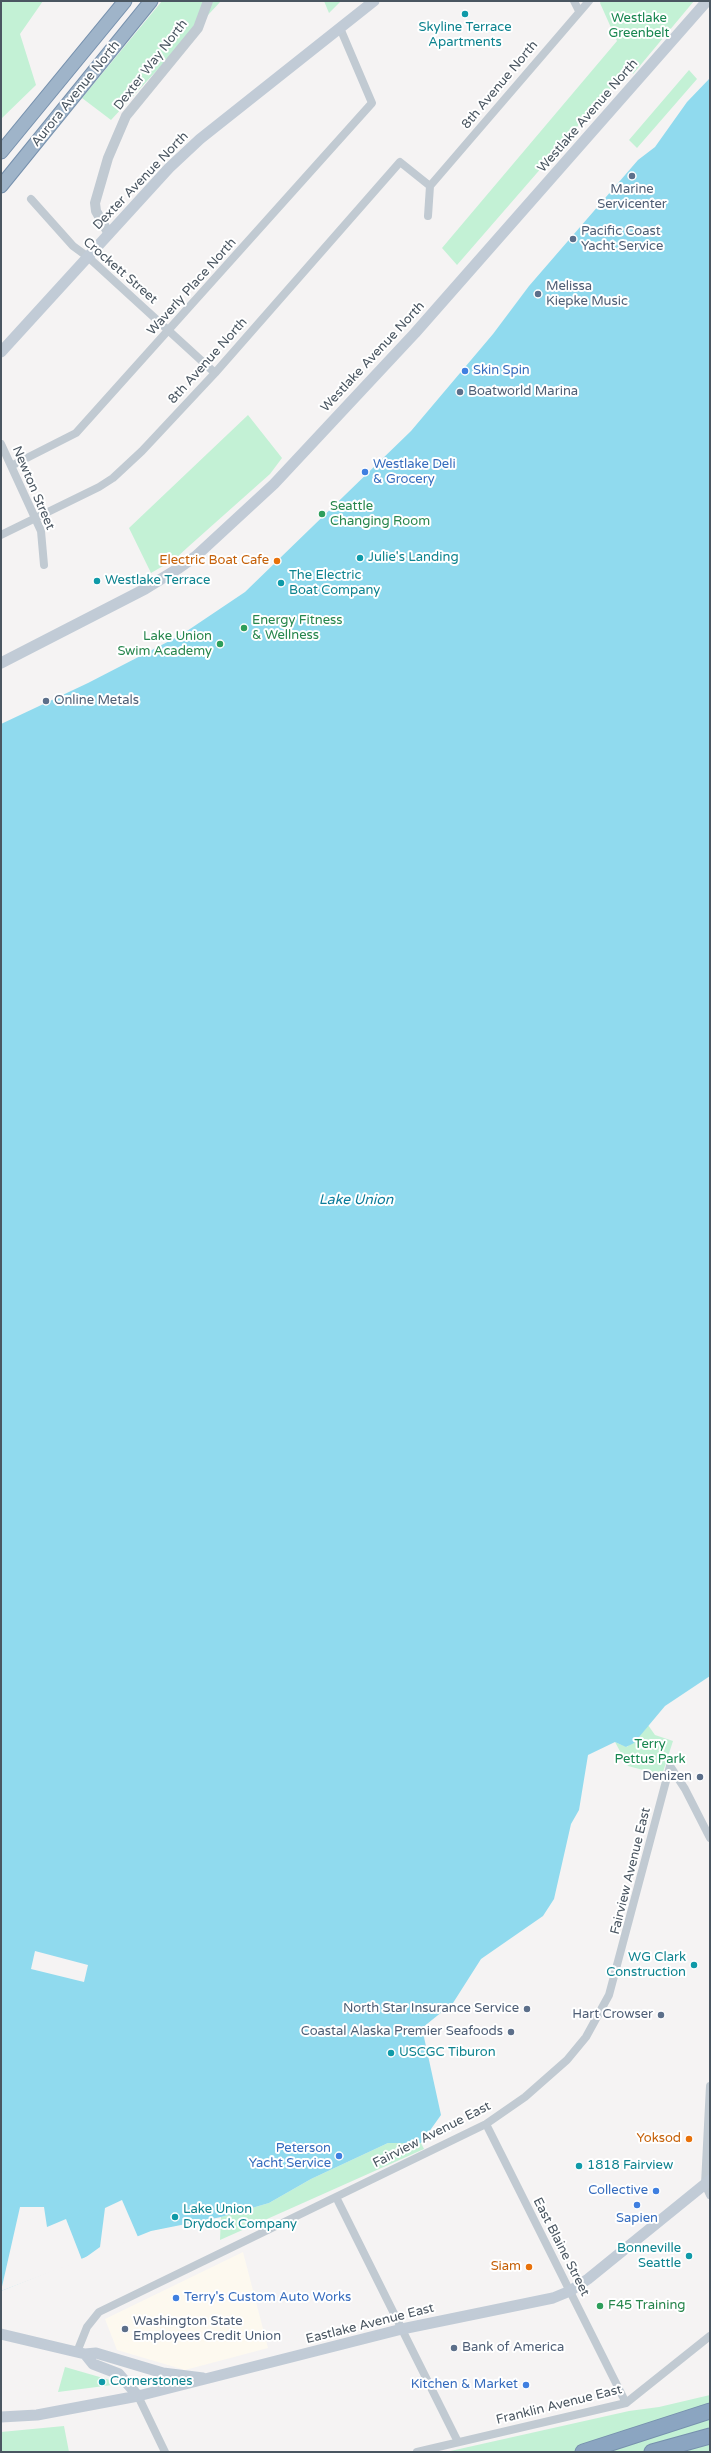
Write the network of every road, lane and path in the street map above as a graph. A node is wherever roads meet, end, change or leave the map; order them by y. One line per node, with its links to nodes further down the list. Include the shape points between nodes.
1 (125, 1): 10 (highway, Aurora Avenue North)
2 (151, 1): 11 (highway, Aurora Avenue North)
3 (208, 1): 15 (street, Dexter Way North, via 198,28 126,116 108,158 95,203 96,211)
4 (374, 1): 9 (main road, Dexter Avenue North)
5 (574, 1): 8 (street)
6 (589, 1): 8 (street, 8th Avenue North)
7 (707, 1): 25 (main road, Westlake Avenue North, via 419,328 274,484 196,556 179,568 145,589)
8 (579, 11): 12 (street, 8th Avenue North)
9 (340, 28): 15 (main road, Dexter Avenue North, via 200,139 169,168); 17 (street, Waverly Place North, via 372,103)
10 (1, 152)
11 (1, 186)
12 (430, 186): 14 (street); 19 (street, 8th Avenue North, via 400,162)
13 (31, 199): 16 (street, Crockett Street, via 73,246)
14 (428, 216)
15 (109, 234): 16 (main road, Dexter Avenue North)
16 (88, 257): 17 (street, Crockett Street); 18 (main road, Dexter Avenue North)
17 (169, 330): 19 (street, Crockett Street); 21 (street, Waverly Place North, via 76,433)
18 (1, 352)
19 (215, 373): 22 (street, 8th Avenue North, via 113,478)
20 (1, 444): 21 (street, Newton Street)
21 (11, 466): 22 (street, Newton Street)
22 (36, 518): 23 (street, 8th Avenue North); 24 (street, Newton Street, via 41,530)
23 (1, 535)
24 (44, 565)
25 (1, 663)
26 (709, 1835): 28 (street, Fairview Avenue East, via 670,1766 609,1995 586,2037 567,2060 525,2097)
27 (710, 2086): 29 (street)
28 (486, 2124): 31 (street, Fairview Avenue East); 32 (street, East Blaine Street)
29 (707, 2182): 30 (street); 32 (main road, Eastlake Avenue East)
30 (710, 2195)
31 (336, 2197): 33 (street); 36 (street, Fairview Avenue East, via 99,2312 87,2327)
32 (570, 2291): 33 (main road, Eastlake Avenue East, via 553,2298); 39 (street, East Blaine Street)
33 (402, 2328): 37 (main road, Eastlake Avenue East); 43 (street)
34 (1, 2334): 36 (main road)
35 (710, 2336): 39 (street, Franklin Avenue East)
36 (81, 2353): 37 (main road, via 96,2353 168,2374); 38 (main road, via 94,2364 119,2374)
37 (213, 2378): 38 (main road, Eastlake Avenue East)
38 (138, 2396): 41 (main road, Eastlake Avenue East, via 37,2415); 44 (street)
39 (626, 2403): 43 (street, Franklin Avenue East)
40 (710, 2411): 46 (highway)
41 (1, 2417)
42 (710, 2436): 47 (highway)
43 (458, 2442): 45 (street, Franklin Avenue East)
44 (165, 2452)
45 (417, 2452)
46 (583, 2452)
47 (652, 2452)

